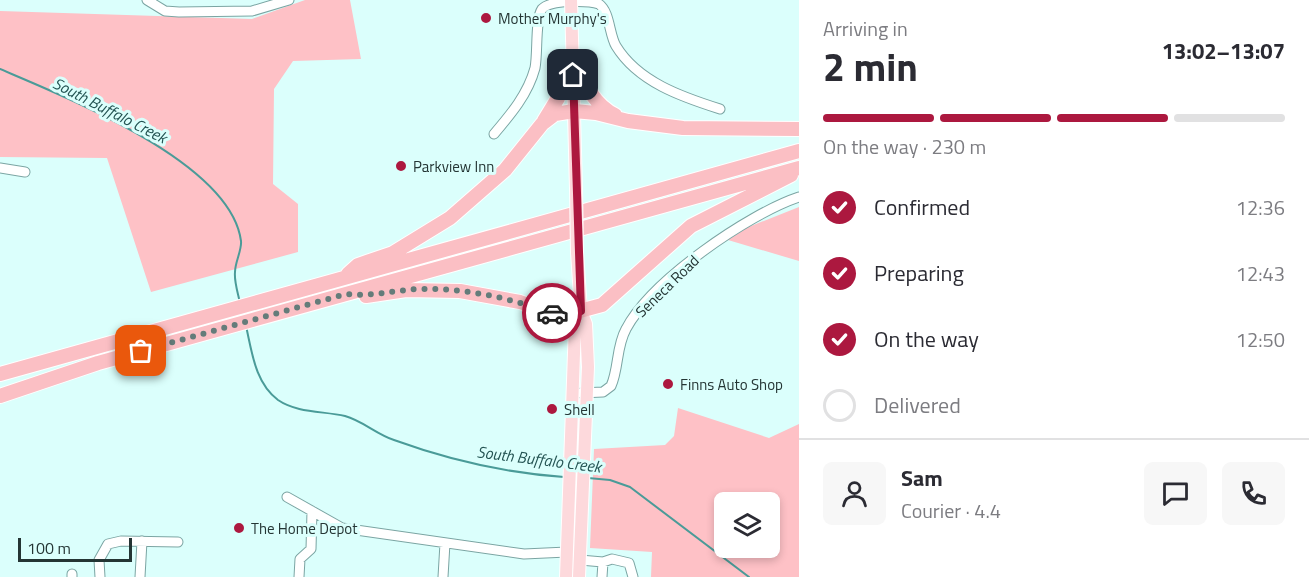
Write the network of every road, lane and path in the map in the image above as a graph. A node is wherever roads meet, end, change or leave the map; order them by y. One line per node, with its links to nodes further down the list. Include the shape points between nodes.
1 (147, 0): 2 (street, via 165,11 252,11)
2 (289, 0)
3 (571, 0): 4 (main road); 5 (street, via 599,4 616,45 638,71 690,100); 10 (street, via 548,3 541,10 532,75 524,95)
4 (572, 57): 6 (main road); 7 (highway, via 596,101 606,111); 8 (highway, via 558,98)
5 (720, 109)
6 (574, 111): 7 (highway); 8 (highway, via 555,114); 18 (main road, bridge)
7 (628, 121): 9 (highway, via 722,130)
8 (542, 124): 16 (highway, via 506,170 458,212 393,252 358,265)
9 (799, 129)
10 (494, 134)
11 (799, 151): 16 (highway)
12 (0, 168): 14 (street)
13 (799, 168): 17 (highway); 18 (highway, via 780,183 691,226 602,305)
14 (25, 172)
15 (799, 197): 21 (street, Seneca Road, via 766,211 688,262 627,327 611,386 603,392)
16 (342, 279): 19 (highway)
17 (346, 294): 18 (highway, via 369,297 405,290 460,291 520,302 561,316); 22 (highway, via 53,376)
18 (581, 311): 20 (main road, via 576,325); 21 (main road, via 586,324)
19 (0, 374)
20 (573, 393): 21 (street, Seneca Road); 28 (main road)
21 (587, 393): 29 (main road)
22 (0, 396)
23 (287, 497): 24 (street)
24 (312, 512): 27 (street, via 342,528); 33 (street, via 311,549 300,559)
25 (142, 541): 26 (street); 31 (street, via 108,544 99,560); 32 (street)
26 (178, 542)
27 (445, 543): 28 (street, via 524,554); 34 (street)
28 (567, 552): 35 (main road)
29 (580, 560): 30 (street); 36 (main road)
30 (603, 562): 37 (street); 38 (street, via 612,559 629,563)
31 (100, 577)
32 (140, 577)
33 (299, 577)
34 (443, 577)
35 (566, 577)
36 (579, 577)
37 (602, 577)
38 (633, 577)

